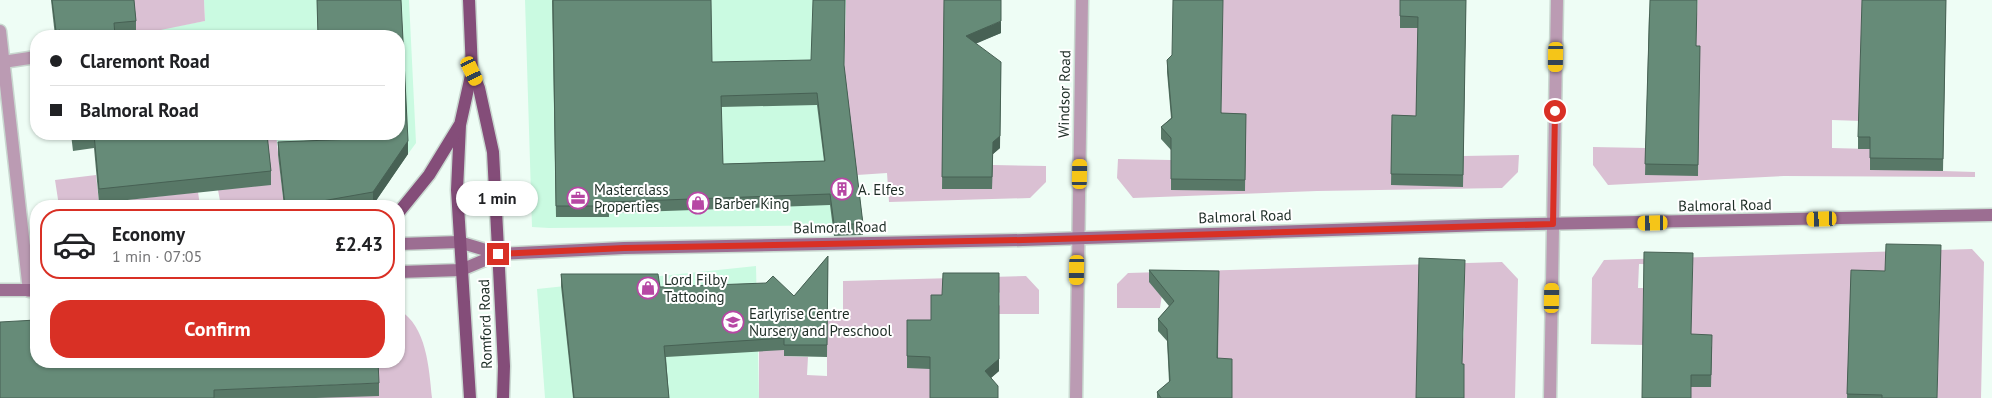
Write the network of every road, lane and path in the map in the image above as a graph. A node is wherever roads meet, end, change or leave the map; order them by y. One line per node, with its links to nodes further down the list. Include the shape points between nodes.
1 (469, 0): 7 (main road, Romford Road)
2 (1082, 0): 12 (street, Windsor Road)
3 (1557, 0): 11 (street)
4 (0, 31): 6 (street)
5 (30, 58): 6 (street)
6 (3, 62): 16 (street)
7 (472, 71): 8 (main road, Romford Road); 15 (main road, Romford Road, via 479,88 493,152)
8 (460, 124): 9 (main road, via 429,176); 13 (main road, Romford Road)
9 (405, 205)
10 (1992, 215): 11 (street, Balmoral Road)
11 (1553, 224): 12 (street, Balmoral Road); 24 (street)
12 (1078, 238): 15 (street, Balmoral Road, via 624,248); 23 (street, Windsor Road)
13 (459, 242): 14 (street); 15 (street); 17 (main road, Romford Road)
14 (405, 244)
15 (498, 254): 17 (street); 22 (main road, Romford Road)
16 (30, 268)
17 (461, 270): 18 (street); 21 (main road, Romford Road)
18 (405, 272)
19 (0, 290): 20 (street)
20 (30, 291)
21 (470, 398)
22 (503, 398)
23 (1076, 398)
24 (1550, 398)

